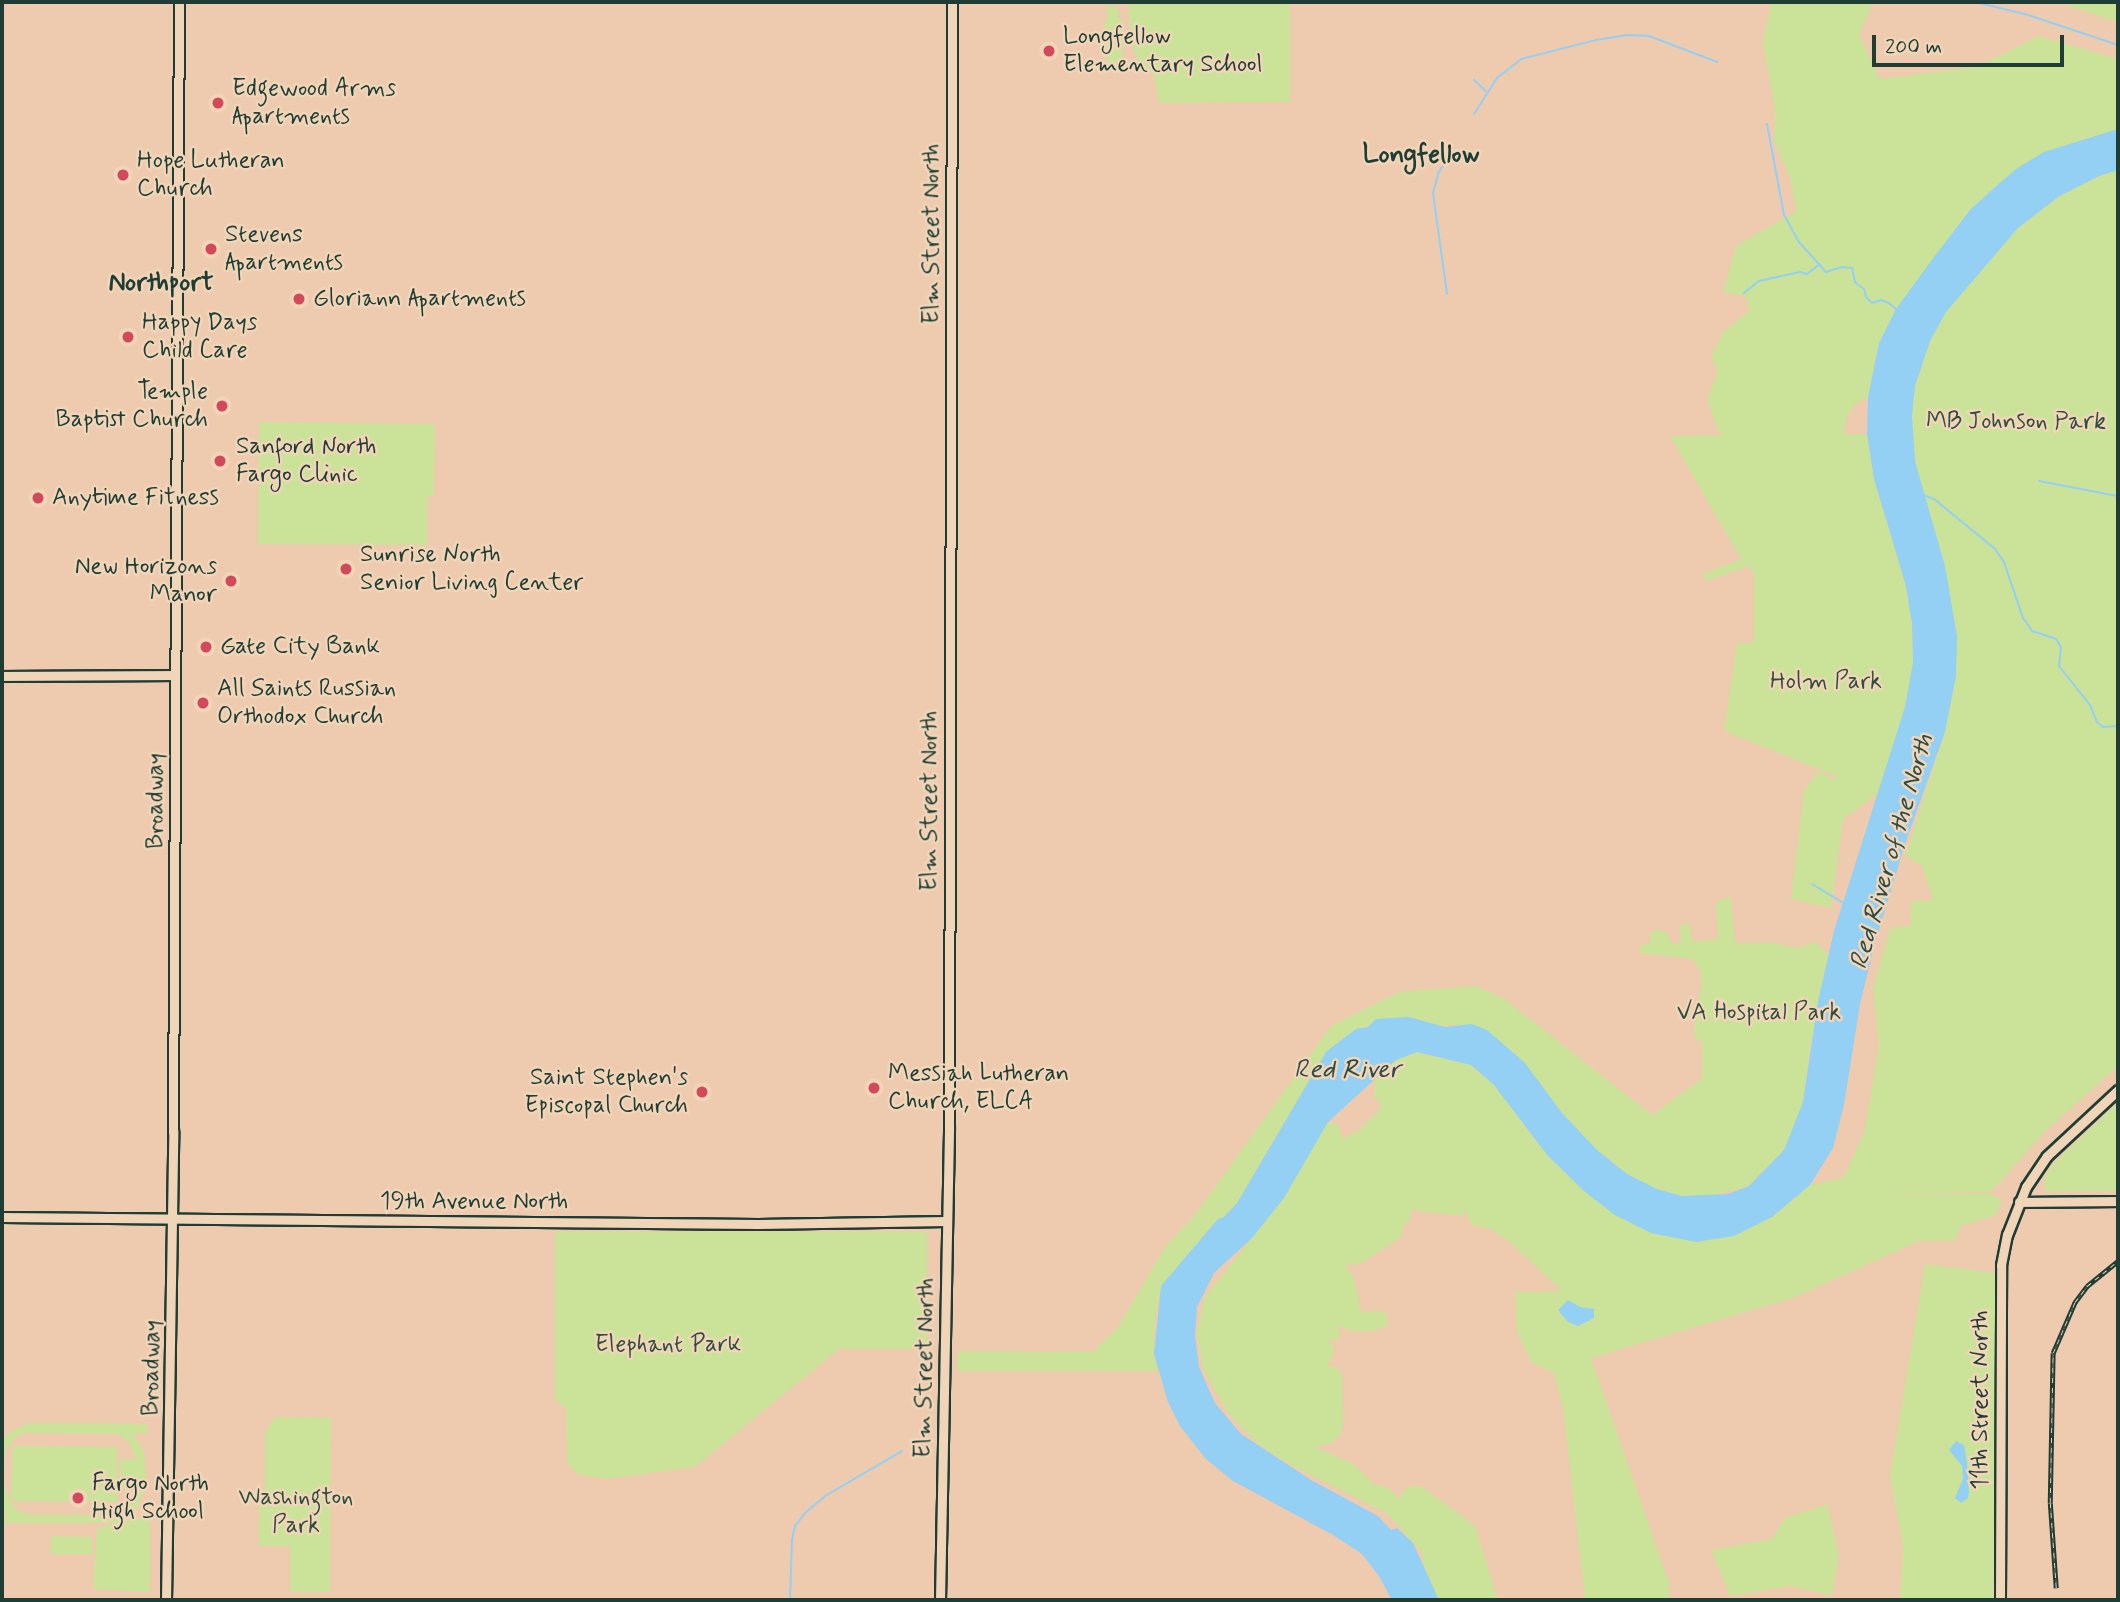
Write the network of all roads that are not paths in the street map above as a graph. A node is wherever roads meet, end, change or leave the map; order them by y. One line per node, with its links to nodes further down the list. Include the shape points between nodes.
1 (179, 2): 3 (street, Broadway)
2 (952, 2): 10 (street, Elm Street North)
3 (176, 675): 4 (street); 9 (street, Broadway)
4 (2, 676)
5 (2118, 1090): 7 (street, 11th Street North, via 2053,1148)
6 (2118, 1201): 7 (street)
7 (2019, 1202): 13 (street, 11th Street North, via 2001,1265)
8 (2, 1217): 9 (street, 19th Avenue North)
9 (173, 1218): 10 (street, 19th Avenue North, via 758,1224); 11 (street, Broadway)
10 (947, 1221): 12 (street, Elm Street North)
11 (166, 1600)
12 (940, 1600)
13 (2000, 1600)

